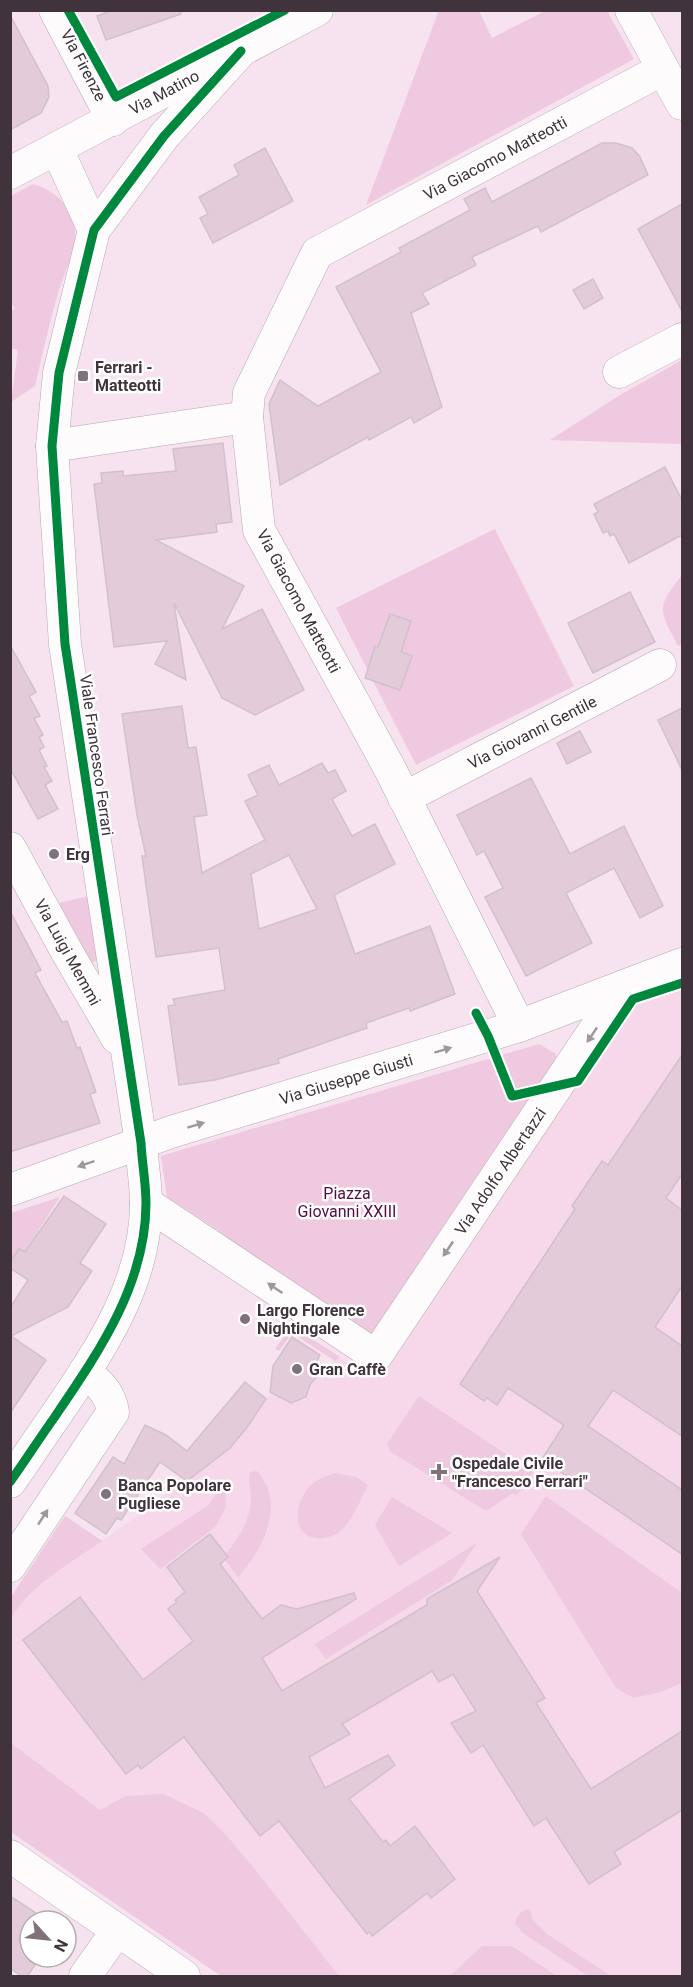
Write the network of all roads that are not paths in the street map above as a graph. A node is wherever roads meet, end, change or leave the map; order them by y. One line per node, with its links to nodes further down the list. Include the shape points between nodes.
1 (55, 10): 7 (street, Via Firenze)
2 (317, 10): 4 (street, Via Matino)
3 (631, 10): 5 (street)
4 (240, 51): 7 (street, Via Matino); 10 (street, Viale Francesco Ferrari, via 164,136)
5 (663, 69): 6 (street); 13 (street, Via Giacomo Matteotti, via 317,253 249,393)
6 (682, 104)
7 (113, 120): 8 (street, Via Matino)
8 (57, 149): 9 (street, Via Matino); 10 (street)
9 (10, 173)
10 (94, 231): 14 (street, Viale Francesco Ferrari, via 59,373)
11 (682, 339): 12 (street)
12 (619, 372)
13 (247, 417): 14 (street); 16 (street, Via Giacomo Matteotti, via 259,530)
14 (52, 446): 21 (street, Viale Francesco Ferrari, via 65,644)
15 (660, 665): 16 (street, Via Giovanni Gentile)
16 (404, 798): 20 (street, Via Giacomo Matteotti)
17 (11, 850): 21 (street, Via Luigi Memmi)
18 (682, 963): 19 (street, Via Giuseppe Giusti)
19 (624, 986): 20 (street, Via Giuseppe Giusti); 24 (street, Via Adolfo Albertazzi, one-way to 24, via 376,1356)
20 (519, 1026): 22 (street, Via Giuseppe Giusti, one-way to 20)
21 (126, 1055): 22 (street, Viale Francesco Ferrari)
22 (141, 1143): 23 (street, Via Giuseppe Giusti, one-way to 23); 24 (street, Viale Francesco Ferrari)
23 (10, 1190)
24 (146, 1203): 25 (street, Viale Francesco Ferrari, via 134,1280 104,1343)
25 (85, 1371): 26 (street, Viale Francesco Ferrari); 27 (street, one-way to 25, via 113,1412 105,1389)
26 (10, 1482)
27 (10, 1566)
28 (10, 1856): 29 (street)
29 (117, 1931): 30 (street); 31 (street)
30 (85, 1977)
31 (184, 1977)

